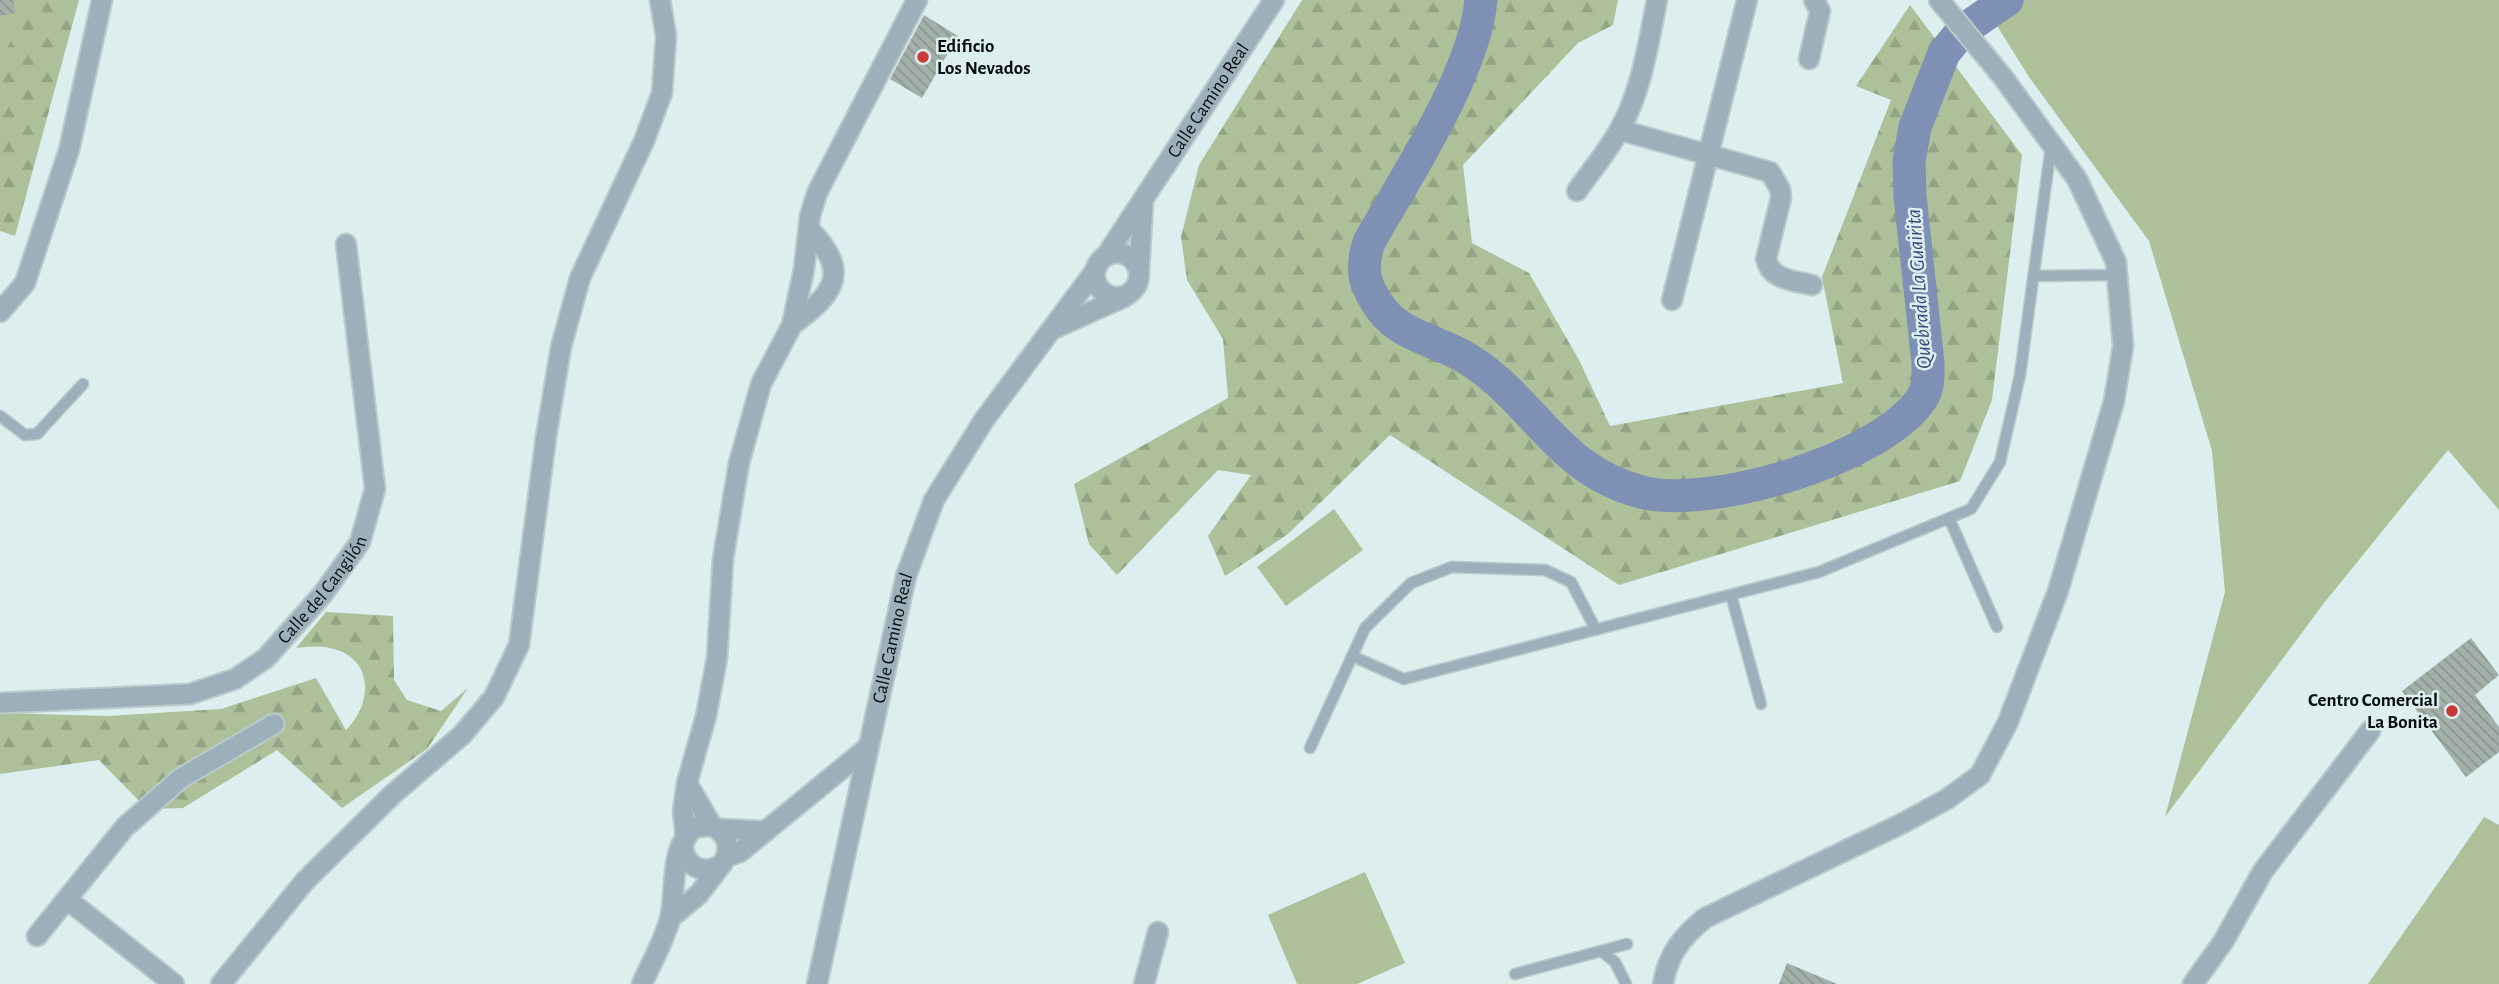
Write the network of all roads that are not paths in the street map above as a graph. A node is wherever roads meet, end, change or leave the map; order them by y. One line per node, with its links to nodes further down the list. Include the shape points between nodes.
1 (102, 0): 24 (street, via 69,150 25,282)
2 (660, 0): 55 (street, via 666,36 662,93 580,278 561,347 519,645 494,697 462,735 392,795 305,881)
3 (917, 0): 15 (street, via 824,178 810,216)
4 (1274, 0): 14 (street, Calle Camino Real)
5 (1657, 0): 10 (street, via 1638,85)
6 (1747, 0): 12 (street)
7 (1814, 0): 9 (street, via 1820,11)
8 (1939, 0): 11 (street)
9 (1809, 59)
10 (1620, 130): 12 (street); 13 (street)
11 (2052, 144): 19 (street, via 2077,179 2116,262); 20 (lane)
12 (1708, 155): 21 (street, via 1767,170 1774,177 1781,198 1767,266 1775,276); 23 (street)
13 (1577, 191)
14 (1143, 201): 17 (street, Calle Camino Real); 18 (street, Calle Camino Real)
15 (810, 230): 25 (street); 25 (street, via 831,256 834,277 822,302)
16 (346, 244): 34 (street, Calle del Cangilón, via 374,489 360,542 322,596 266,658 235,679 190,694)
17 (1100, 263): 18 (street, via 1115,253 1126,255); 22 (street, via 1100,290 1108,296); 26 (street, Calle Camino Real)
18 (1139, 270): 22 (street, Calle Camino Real, via 1135,289)
19 (2117, 275): 20 (lane); 60 (street, via 2123,346 2097,466 2058,592 2008,722 1980,775 1903,823 1705,918 1680,939)
20 (2034, 276): 29 (lane, via 2020,375 2000,462 1971,509)
21 (1812, 285)
22 (1128, 295): 26 (street, Calle Camino Real)
23 (1672, 300)
24 (0, 312)
25 (792, 325): 40 (street, via 761,384 739,463 723,559 717,659)
26 (1055, 329): 39 (street, Calle Camino Real, via 984,420 934,500 906,576)
27 (83, 384): 28 (lane, via 37,434 25,435)
28 (0, 416)
29 (1949, 518): 30 (lane, via 1819,572); 31 (lane)
30 (1731, 595): 32 (lane); 35 (lane)
31 (1997, 628)
32 (1595, 630): 33 (lane, via 1404,679); 33 (lane, via 1571,582 1545,570 1452,566 1411,583 1365,628)
33 (1352, 656): 38 (lane)
34 (0, 703)
35 (1761, 704)
36 (274, 724): 47 (street, via 181,778 125,827)
37 (2370, 731): 61 (street, via 2263,871 2229,947)
38 (1310, 748)
39 (866, 749): 42 (street); 57 (street, Calle Camino Real)
40 (687, 783): 41 (street); 43 (street)
41 (715, 828): 42 (street); 43 (street, via 696,827); 44 (street, via 727,842)
42 (766, 831): 44 (street)
43 (685, 842): 44 (street, via 687,861 700,870); 45 (street)
44 (724, 861): 46 (street)
45 (672, 886): 46 (street); 48 (street)
46 (698, 895): 48 (street)
47 (68, 900): 50 (street); 54 (street)
48 (670, 918): 56 (street)
49 (1158, 932): 58 (street)
50 (37, 936)
51 (1627, 944): 52 (lane)
52 (1601, 951): 53 (lane); 59 (lane, via 1615,962)
53 (1515, 974)
54 (174, 984)
55 (221, 984)
56 (642, 984)
57 (817, 984)
58 (1144, 984)
59 (1626, 984)
60 (1663, 984)
61 (2193, 984)

